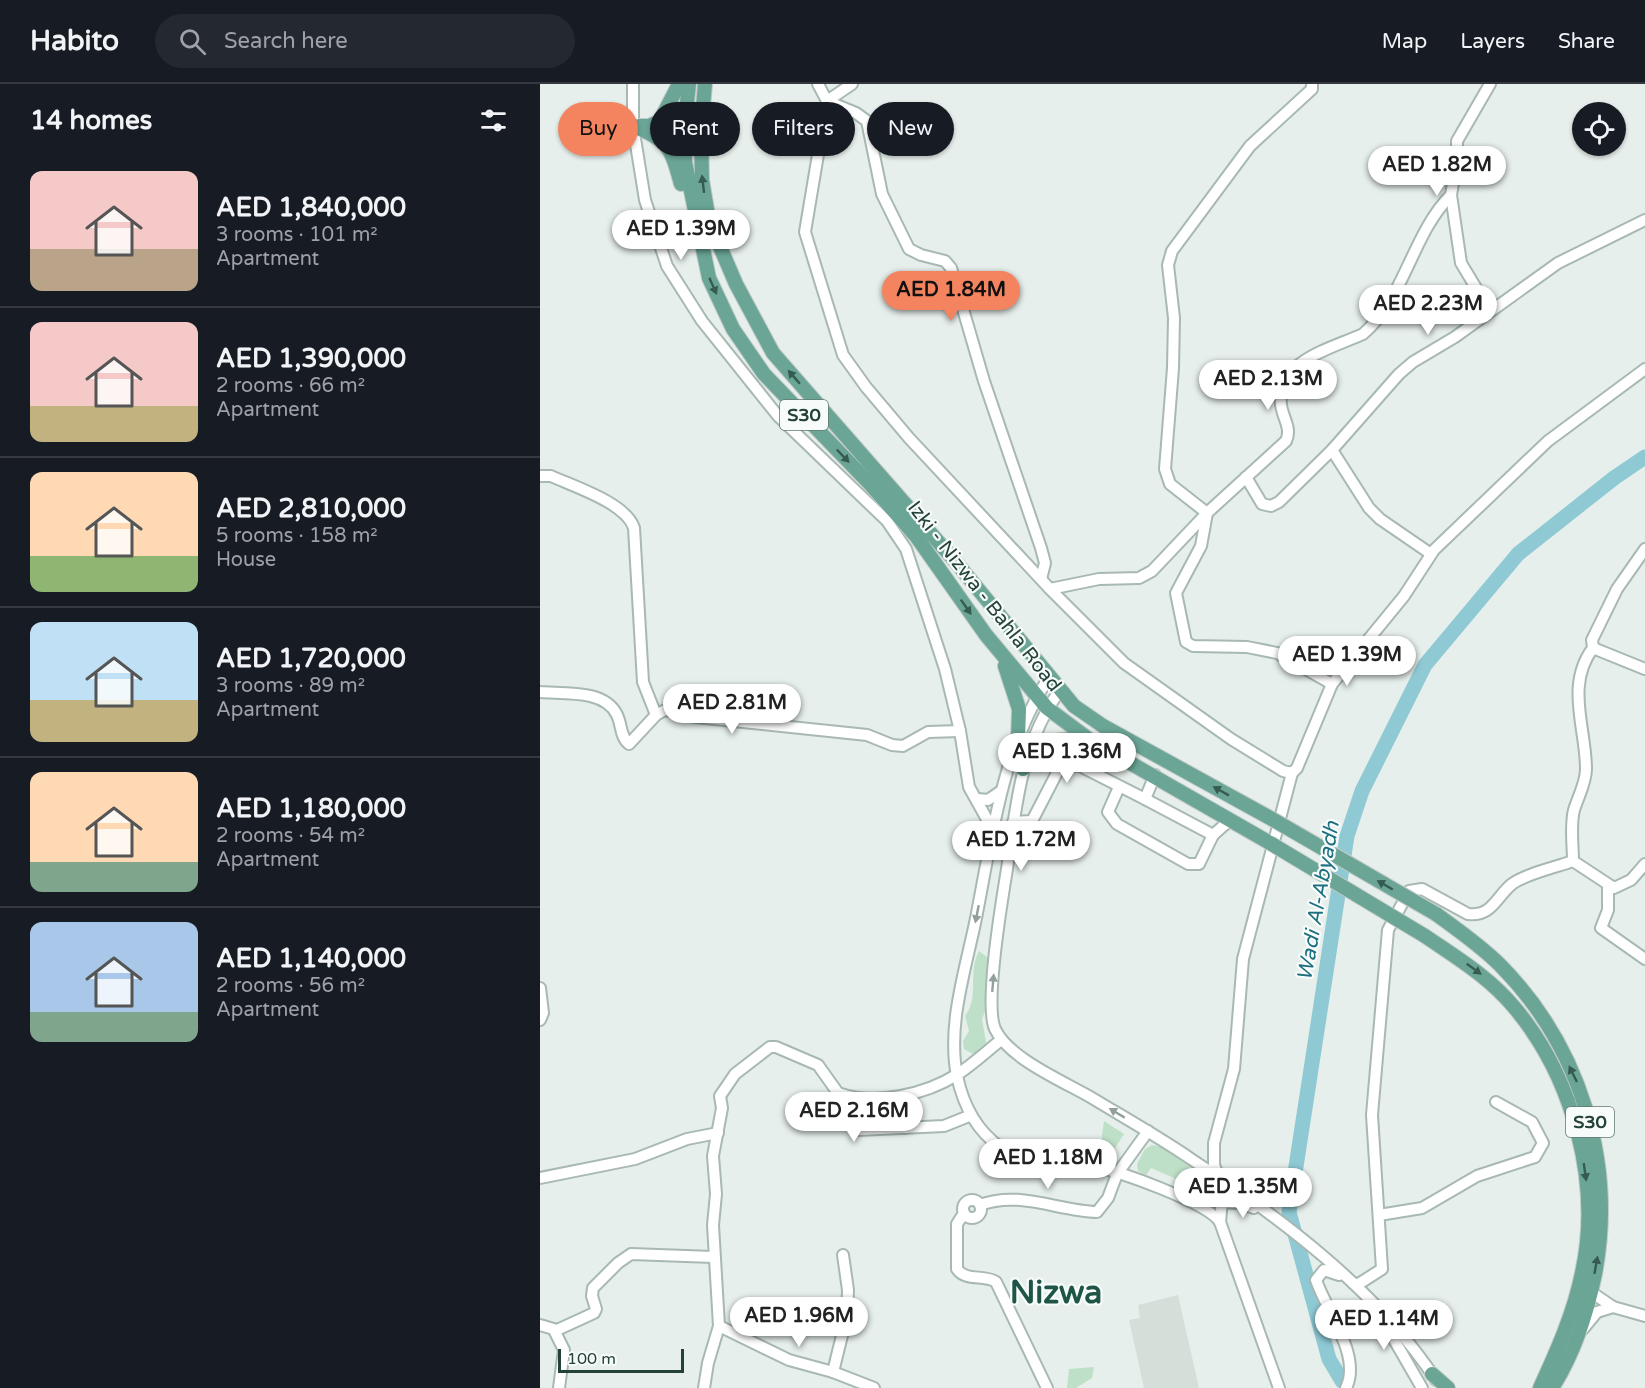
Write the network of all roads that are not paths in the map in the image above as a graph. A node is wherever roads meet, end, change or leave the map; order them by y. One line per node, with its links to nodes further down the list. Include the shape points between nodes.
1 (633, 84): 10 (street)
2 (679, 84): 11 (main road, via 660,122)
3 (689, 84): 16 (main road, Izki - Nizwa - Bahla Road / S30, via 685,162)
4 (705, 84): 30 (main road, Izki - Nizwa - Bahla Road / S30, one-way to 4, via 955,561 773,353 736,284 709,221 700,131)
5 (818, 84): 9 (street)
6 (852, 84): 9 (street)
7 (1312, 84): 22 (street, via 1312,89 1250,146 1172,252 1168,266 1174,318 1165,469 1170,484)
8 (1490, 84): 14 (street, via 1457,141)
9 (827, 101): 25 (street, via 867,121 882,194 909,249 945,261 951,268 984,381 1041,548 1045,562); 25 (street, via 805,232 840,349 909,438)
10 (633, 102)
11 (638, 126)
12 (638, 128): 16 (main road, via 656,135 670,148)
13 (638, 156): 37 (street, via 645,200 667,266 702,321 778,416 888,521 906,549 945,669)
14 (1451, 195): 17 (street, via 1461,263); 21 (street, via 1435,211 1394,293 1371,327 1297,364 1287,375 1280,394 1290,433)
15 (1645, 220): 17 (street, via 1558,263)
16 (700, 245): 28 (main road, Izki - Nizwa - Bahla Road / S30, one-way to 28, via 709,278 733,329 764,374 916,536)
17 (1490, 311): 19 (street, via 1399,374)
18 (1645, 369): 24 (street, via 1548,441)
19 (1332, 450): 21 (street, via 1271,506 1262,504); 24 (street, via 1369,508)
20 (540, 476): 36 (street, via 551,476 614,505 631,518 643,682)
21 (1246, 477): 22 (street)
22 (1207, 513): 26 (street, via 1152,571 1139,579 1099,579); 31 (street, via 1201,546 1176,593 1186,642 1193,646 1247,647 1277,653)
23 (1645, 549): 27 (street, via 1617,589 1592,640)
24 (1431, 554): 31 (street, via 1404,596)
25 (1041, 579): 26 (street)
26 (1050, 589): 41 (street, via 1133,670 1231,739)
27 (1593, 648): 29 (street); 51 (street, via 1585,658 1577,690 1586,771 1574,812)
28 (1000, 653): 34 (main road, Izki - Nizwa - Bahla Road / S30); 38 (main road, via 1019,709)
29 (1645, 669)
30 (1049, 677): 32 (main road, Izki - Nizwa - Bahla Road / S30); 34 (street)
31 (1332, 684): 41 (street)
32 (1060, 690): 35 (street); 79 (main road, Izki - Nizwa - Bahla Road / S30, one-way to 32, bridge, via 1600,1243 1601,1194 1592,1128 1577,1080 1556,1040 1500,965 1436,914 1103,726 1079,710)
33 (540, 692): 36 (street, via 588,695 605,703 617,713 624,740 629,744)
34 (1037, 696): 35 (main road, Izki - Nizwa - Bahla Road / S30); 38 (street)
35 (1047, 708): 39 (main road, Izki - Nizwa - Bahla Road / S30); 40 (street)
36 (656, 715): 37 (street, via 665,710 695,717 867,735 892,745 908,745 928,732)
37 (960, 731): 45 (street, via 969,787)
38 (1018, 739): 44 (street)
39 (1090, 740): 40 (main road, via 1052,741 1035,752); 42 (main road, Izki - Nizwa - Bahla Road / S30)
40 (1023, 769): 48 (street)
41 (1292, 773): 66 (street, via 1243,959 1234,1069)
42 (1155, 775): 46 (street); 47 (main road, Izki - Nizwa - Bahla Road / S30)
43 (1119, 787): 46 (street); 48 (street, via 1080,766 1060,765 1032,821); 50 (street, via 1108,812 1117,824 1188,864 1199,864)
44 (1001, 791): 45 (street, via 988,800); 49 (street)
45 (978, 799): 49 (street)
46 (1145, 799): 50 (street)
47 (1230, 820): 50 (street); 87 (main road, Izki - Nizwa - Bahla Road / S30, one-way to 87, bridge, via 1480,973 1515,1008 1540,1045 1562,1088 1576,1131 1588,1192 1587,1245 1577,1297)
48 (1013, 822): 57 (street, one-way to 48, via 991,1010)
49 (993, 830): 58 (street, one-way to 58, via 956,1028)
50 (1213, 835)
51 (1573, 861): 53 (street); 73 (street, via 1513,884 1492,908 1476,915 1422,890 1409,891 1389,924 1372,1115)
52 (1645, 864): 53 (street, via 1631,880 1619,887)
53 (1608, 886): 54 (street, via 1608,910 1601,928)
54 (1645, 959)
55 (540, 988): 56 (street)
56 (540, 1020)
57 (1002, 1040): 58 (street); 64 (street, one-way to 57, via 1030,1063)
58 (957, 1075): 59 (street); 62 (street)
59 (904, 1096): 60 (street); 63 (street)
60 (859, 1098): 63 (street, via 858,1130); 65 (street, via 834,1091 813,1061 770,1047 725,1086 720,1096)
61 (1496, 1102): 73 (street, via 1532,1122 1543,1143 1535,1157 1477,1176 1422,1208)
62 (969, 1116): 63 (street, via 944,1126); 68 (street, via 1006,1151)
63 (905, 1128)
64 (1148, 1131): 67 (street); 68 (street)
65 (718, 1133): 69 (street, via 687,1139 635,1160); 77 (street, via 713,1156)
66 (1214, 1143): 67 (street); 70 (street, via 1214,1165)
67 (1192, 1159): 70 (street)
68 (1117, 1174): 71 (street); 94 (street, via 1108,1198 1097,1212 996,1199 980,1204 977,1217 964,1213 957,1224 957,1269 966,1276 996,1282)
69 (540, 1178)
70 (1219, 1178): 72 (street, via 1223,1189); 74 (street)
71 (1189, 1200): 72 (street); 75 (street)
72 (1220, 1202): 74 (street, via 1248,1205); 75 (street)
73 (1379, 1215): 78 (street, via 1382,1269)
74 (1270, 1216): 78 (street)
75 (1220, 1222): 95 (street)
76 (843, 1255): 88 (street, via 847,1315)
77 (713, 1257): 84 (street); 85 (street, via 631,1254 593,1288 594,1313)
78 (1357, 1285): 80 (street); 96 (street, via 1328,1270 1320,1272 1316,1280 1349,1360 1350,1380)
79 (1591, 1292): 81 (street); 86 (main road, Izki - Nizwa - Bahla Road / S30)
80 (1371, 1299): 89 (street); 97 (street)
81 (1612, 1307): 82 (street); 86 (street, via 1597,1312)
82 (1645, 1316)
83 (540, 1325): 85 (street)
84 (719, 1326): 88 (street, via 789,1360); 92 (street)
85 (554, 1330): 91 (street, via 564,1350)
86 (1577, 1338): 90 (main road, Izki - Nizwa - Bahla Road / S30)
87 (1559, 1347): 100 (main road); 101 (main road, Izki - Nizwa - Bahla Road / S30)
88 (833, 1372): 93 (street)
89 (1432, 1374): 98 (street); 99 (main road)
90 (1555, 1385)
91 (559, 1388)
92 (704, 1388)
93 (874, 1388)
94 (1047, 1388)
95 (1279, 1388)
96 (1346, 1388)
97 (1422, 1388)
98 (1441, 1388)
99 (1448, 1388)
100 (1533, 1388)
101 (1540, 1388)

